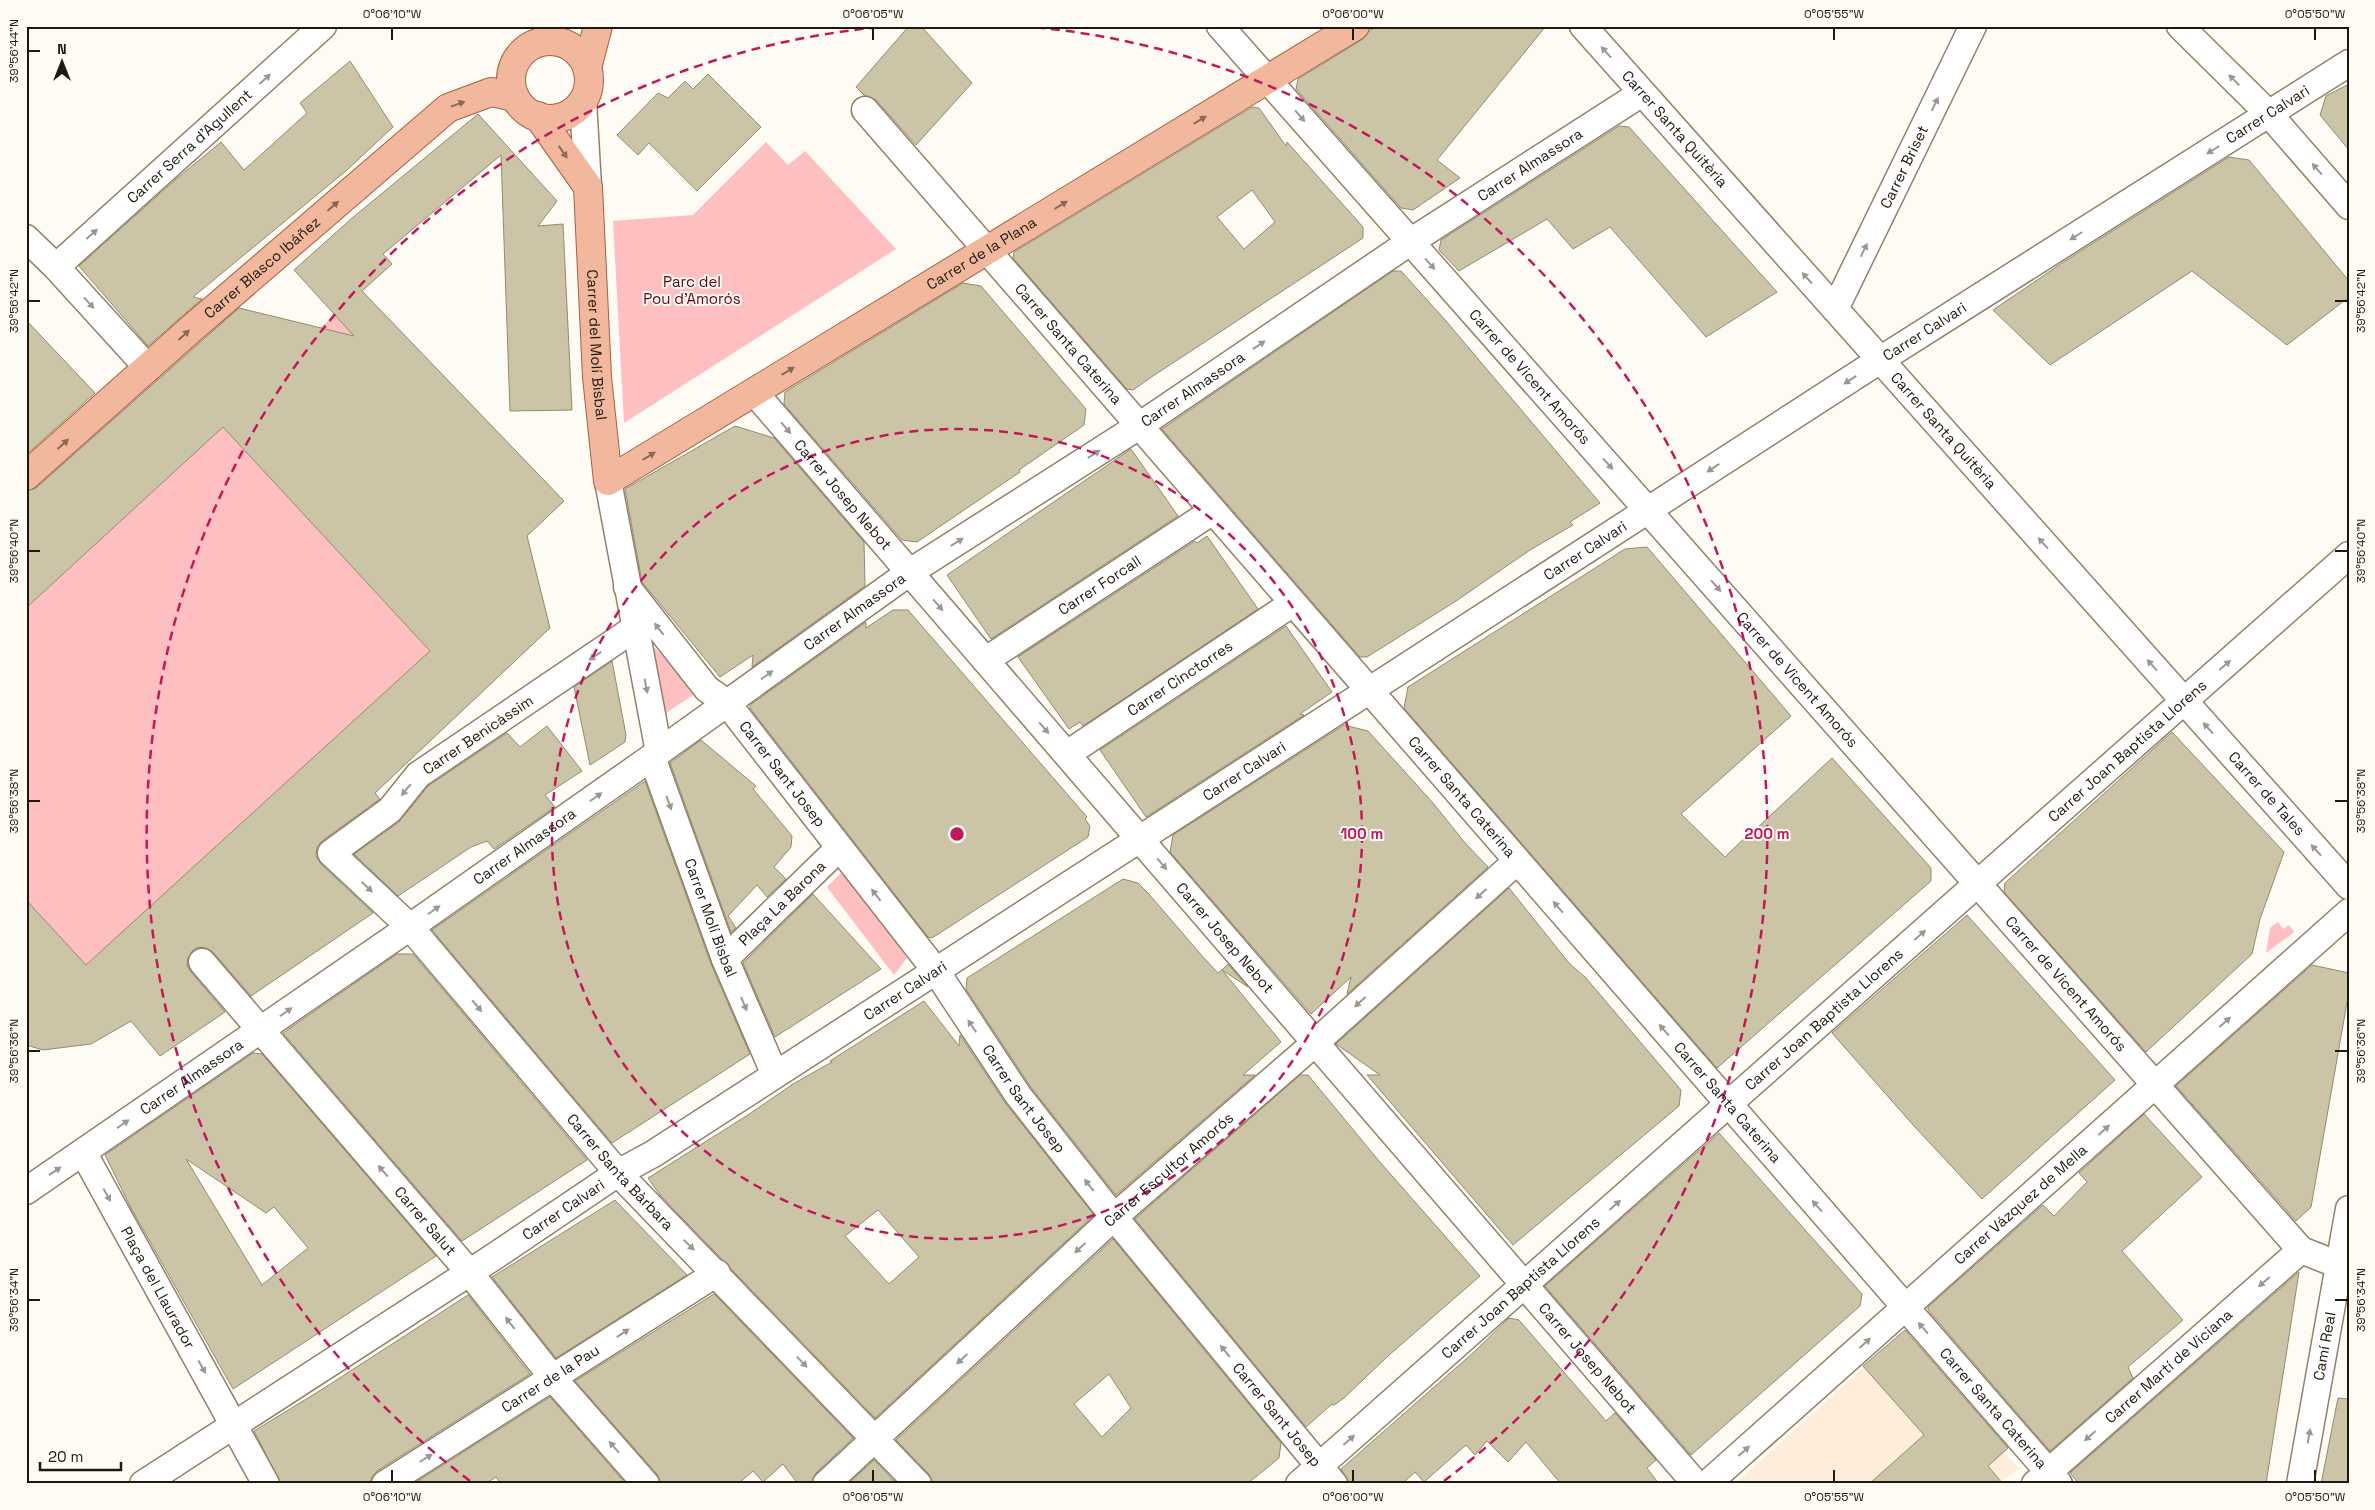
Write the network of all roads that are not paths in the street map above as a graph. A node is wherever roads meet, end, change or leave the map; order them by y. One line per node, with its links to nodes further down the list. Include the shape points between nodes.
1 (322, 26): 23 (street, Carrer Serra d'Agullent, one-way to 1)
2 (598, 26): 10 (main road)
3 (1220, 26): 11 (street, Carrer de Vicent Amorós)
4 (1355, 26): 11 (main road, Carrer de la Plana)
5 (1583, 26): 12 (street, Carrer Santa Quitèria, one-way to 5)
6 (1973, 26): 24 (street, Carrer Briset, one-way to 6)
7 (2180, 26): 16 (street, one-way to 7)
8 (548, 34): 10 (main road, via 552,41 564,44 582,58); 13 (main road, via 521,54 515,63 512,86)
9 (2349, 63): 16 (street, Carrer Calvari)
10 (588, 68): 14 (main road, via 589,80)
11 (1268, 80): 21 (street, Carrer de Vicent Amorós, one-way to 21); 22 (main road, Carrer de la Plana, one-way to 11)
12 (1642, 92): 21 (street, Carrer Almassora); 24 (street, Carrer Santa Quitèria, one-way to 12)
13 (515, 97): 17 (main road); 26 (main road, Carrer Blasco Ibáñez, one-way to 13, via 448,108 491,92)
14 (583, 101): 17 (main road, via 563,116 550,119); 18 (street, Carrer del Molí Bisbal)
15 (865, 110): 22 (street, Carrer Santa Caterina)
16 (2269, 114): 19 (street, one-way to 16); 25 (street, Carrer Calvari, one-way to 25)
17 (538, 116): 18 (main road, one-way to 18)
18 (588, 187): 30 (main road, Carrer del Molí Bisbal, via 597,377)
19 (2349, 206)
20 (26, 238): 23 (street)
21 (1410, 242): 28 (street, Carrer Almassora, one-way to 21); 31 (street, Carrer de Vicent Amorós, one-way to 31)
22 (987, 250): 27 (main road, Carrer de la Plana, one-way to 22); 28 (street, Carrer Santa Caterina)
23 (56, 267): 26 (street, one-way to 26)
24 (1835, 309): 25 (street, Carrer Santa Quitèria)
25 (1880, 360): 31 (street, Carrer Calvari, one-way to 31); 40 (street, Carrer Santa Quitèria, one-way to 25)
26 (148, 368): 29 (main road, Carrer Blasco Ibáñez, one-way to 26)
27 (754, 392): 30 (main road, Carrer de la Plana, one-way to 27); 34 (street, Carrer Josep Nebot, one-way to 34)
28 (1140, 426): 32 (street, Carrer Santa Caterina); 34 (street, Carrer Almassora, one-way to 28)
29 (26, 476)
30 (608, 481): 35 (street, Carrer del Molí Bisbal)
31 (1649, 510): 39 (street, Carrer Calvari); 49 (street, Carrer de Vicent Amorós, one-way to 49)
32 (1213, 511): 36 (street, Carrer Santa Caterina); 38 (street, Carrer Forcall)
33 (2349, 555): 40 (street, Carrer Joan Baptista Llorens, one-way to 33)
34 (910, 572): 38 (street, Carrer Josep Nebot, one-way to 38); 41 (street, Carrer Almassora, one-way to 34)
35 (627, 587): 37 (street, Carrer Molí Bisbal); 41 (street, one-way to 35, via 707,689)
36 (1293, 603): 39 (street, Carrer Santa Caterina); 42 (street, Carrer Cinctorres)
37 (635, 628): 43 (street, Carrer Molí Bisbal, one-way to 43); 46 (street, Carrer Benicàssim, one-way to 46, via 418,775 390,810)
38 (986, 660): 42 (street, Carrer Josep Nebot, one-way to 42)
39 (1370, 690): 44 (street, Carrer Calvari); 47 (street, Carrer Santa Caterina)
40 (2184, 701): 48 (street, Carrer de Tales, one-way to 40); 49 (street, Carrer Joan Baptista Llorens)
41 (727, 703): 43 (street, Carrer Almassora); 45 (street, Carrer Sant Josep)
42 (1067, 754): 44 (street, Carrer Josep Nebot)
43 (656, 755): 51 (street, Carrer Almassora, one-way to 43); 52 (street, Carrer Molí Bisbal, one-way to 52)
44 (1140, 838): 54 (street, Carrer Calvari); 56 (street, Carrer Josep Nebot, one-way to 56)
45 (839, 848): 52 (street, Plaça La Barona); 54 (street, Carrer Sant Josep, one-way to 45)
46 (331, 853): 51 (street, Carrer Santa Bàrbara, one-way to 51)
47 (1517, 861): 56 (street, Carrer Escultor Amorós, one-way to 56); 59 (street, Carrer Santa Caterina, one-way to 47)
48 (2345, 882): 50 (street, Carrer Vázquez de Mella)
49 (1977, 884): 58 (street, Carrer de Vicent Amorós); 59 (street, Carrer Joan Baptista Llorens, one-way to 49)
50 (2342, 918): 58 (street, Carrer Vázquez de Mella, one-way to 50)
51 (410, 927): 55 (street, Carrer Almassora, one-way to 51); 61 (street, Carrer Santa Bàrbara, one-way to 61)
52 (725, 958): 57 (street, Carrer Molí Bisbal, one-way to 57)
53 (202, 962): 55 (street, Carrer Salut)
54 (936, 971): 57 (street, Carrer Calvari); 64 (street, Carrer Sant Josep, one-way to 54, via 1018,1095)
55 (262, 1029): 60 (street, Carrer Almassora, one-way to 55); 67 (street, Carrer Salut, one-way to 55)
56 (1315, 1043): 64 (street, Carrer Escultor Amorós); 69 (street, Carrer Josep Nebot)
57 (775, 1075): 61 (street, Carrer Calvari, via 653,1154)
58 (2155, 1084): 66 (street, Carrer de Vicent Amorós); 70 (street, Carrer Vázquez de Mella, one-way to 58)
59 (1728, 1104): 69 (street, Carrer Joan Baptista Llorens, one-way to 59); 70 (street, Carrer Santa Caterina, one-way to 59)
60 (83, 1152): 62 (street, one-way to 60); 72 (street, Plaça del Llaurador, one-way to 72)
61 (618, 1172): 67 (street, Carrer Calvari); 68 (street, Carrer Santa Bàrbara, one-way to 68)
62 (26, 1191)
63 (2349, 1210): 65 (street, Camí Real)
64 (1114, 1217): 73 (street, Carrer Escultor Amorós, one-way to 73); 74 (street, Carrer Sant Josep, one-way to 64)
65 (2344, 1248): 66 (street, Carrer de Vicent Amorós); 85 (street, Camí Real, one-way to 65)
66 (2301, 1250): 75 (street, Carrer Martí de Viciana, one-way to 75)
67 (470, 1272): 71 (street, Carrer Salut, one-way to 67); 72 (street, Carrer Calvari)
68 (717, 1273): 71 (street, Carrer de la Pau, one-way to 68); 73 (street, Carrer Santa Bàrbara, one-way to 73)
69 (1524, 1285): 74 (street, Carrer Joan Baptista Llorens, one-way to 69); 83 (street, Carrer Josep Nebot)
70 (1905, 1307): 75 (street, Carrer Santa Caterina, one-way to 70); 84 (street, Carrer Vázquez de Mella, one-way to 70)
71 (553, 1378): 78 (street, Carrer de la Pau, one-way to 71); 79 (street, Carrer Salut, one-way to 71)
72 (234, 1425): 76 (street, Carrer Calvari); 77 (street, Plaça del Llaurador)
73 (876, 1438): 80 (street, Carrer Escultor Amorós); 81 (street, Carrer Santa Bàrbara)
74 (1327, 1475): 82 (street, Carrer Joan Baptista Llorens)
75 (2047, 1480)
76 (143, 1484)
77 (266, 1484)
78 (385, 1484)
79 (646, 1484)
80 (826, 1484)
81 (918, 1484)
82 (1299, 1484)
83 (1696, 1484)
84 (1707, 1484)
85 (2300, 1484)

